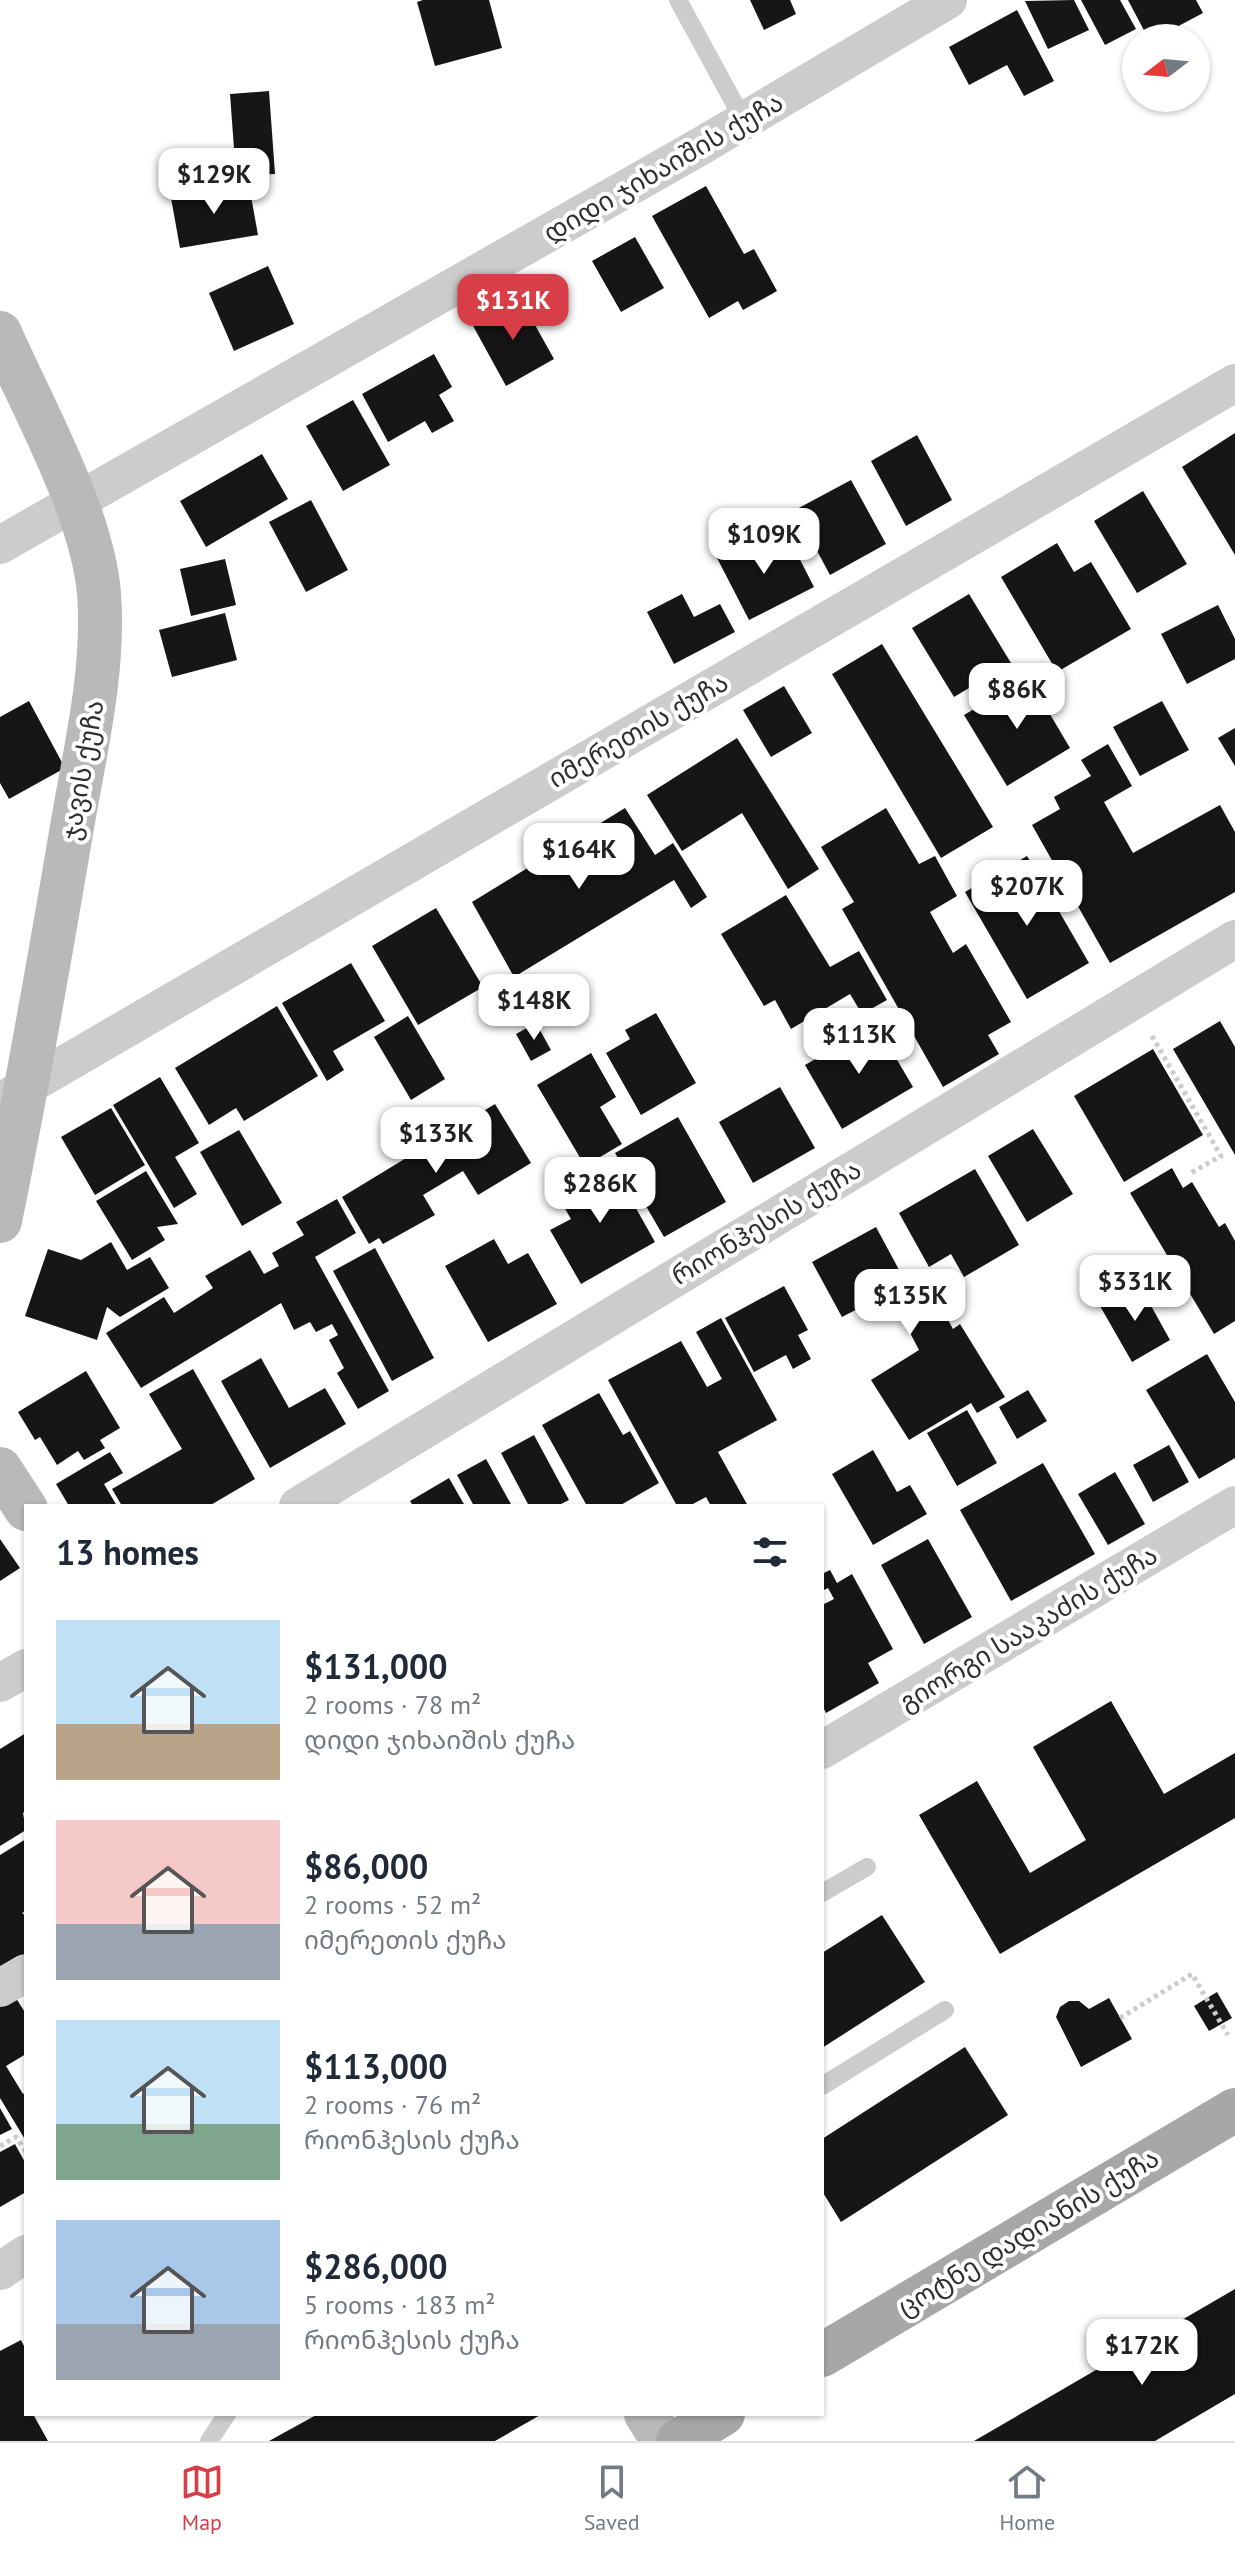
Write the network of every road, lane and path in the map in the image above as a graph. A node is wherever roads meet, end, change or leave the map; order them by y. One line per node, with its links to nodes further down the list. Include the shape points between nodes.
1 (678, 0): 3 (lane)
2 (948, 0): 3 (street, დიდი ჯიხაიშის ქუჩა)
3 (744, 121): 6 (street, დიდი ჯიხაიშის ქუჩა)
4 (0, 333): 6 (street, ჯავის ქუჩა)
5 (1235, 383): 10 (street, იმერეთის ქუჩა)
6 (76, 504): 7 (street, დიდი ჯიხაიშის ქუჩა); 10 (street, ჯავის ქუჩა, via 99,591 99,673)
7 (0, 545)
8 (1235, 939): 9 (street, რიონჰესის ქუჩა)
9 (1132, 1000): 11 (path, via 1221,1156); 14 (street, რიონჰესის ქუჩა)
10 (14, 1093): 12 (street, ჯავის ქუჩა)
11 (1189, 1174)
12 (0, 1221)
13 (0, 1469): 16 (street)
14 (301, 1504)
15 (1235, 1505): 19 (street, გიორგი სააკაძის ქუჩა)
16 (24, 1506)
17 (24, 1669): 18 (street)
18 (0, 1683)
19 (824, 1749)
20 (867, 1867): 21 (lane)
21 (824, 1892)
22 (24, 1974): 23 (street)
23 (0, 1988)
24 (945, 2010): 27 (lane)
25 (1120, 2018): 26 (path, via 1192,1974)
26 (1228, 2035)
27 (824, 2085)
28 (1235, 2110): 33 (main road, ცოტნე დადიანის ქუჩა)
29 (0, 2146): 30 (path, via 16,2137)
30 (24, 2149)
31 (24, 2255): 32 (street)
32 (0, 2271)
33 (824, 2354)
34 (226, 2416): 37 (lane)
35 (647, 2416): 38 (street)
36 (720, 2416): 39 (main road)
37 (209, 2441)
38 (663, 2441)
39 (678, 2441)

